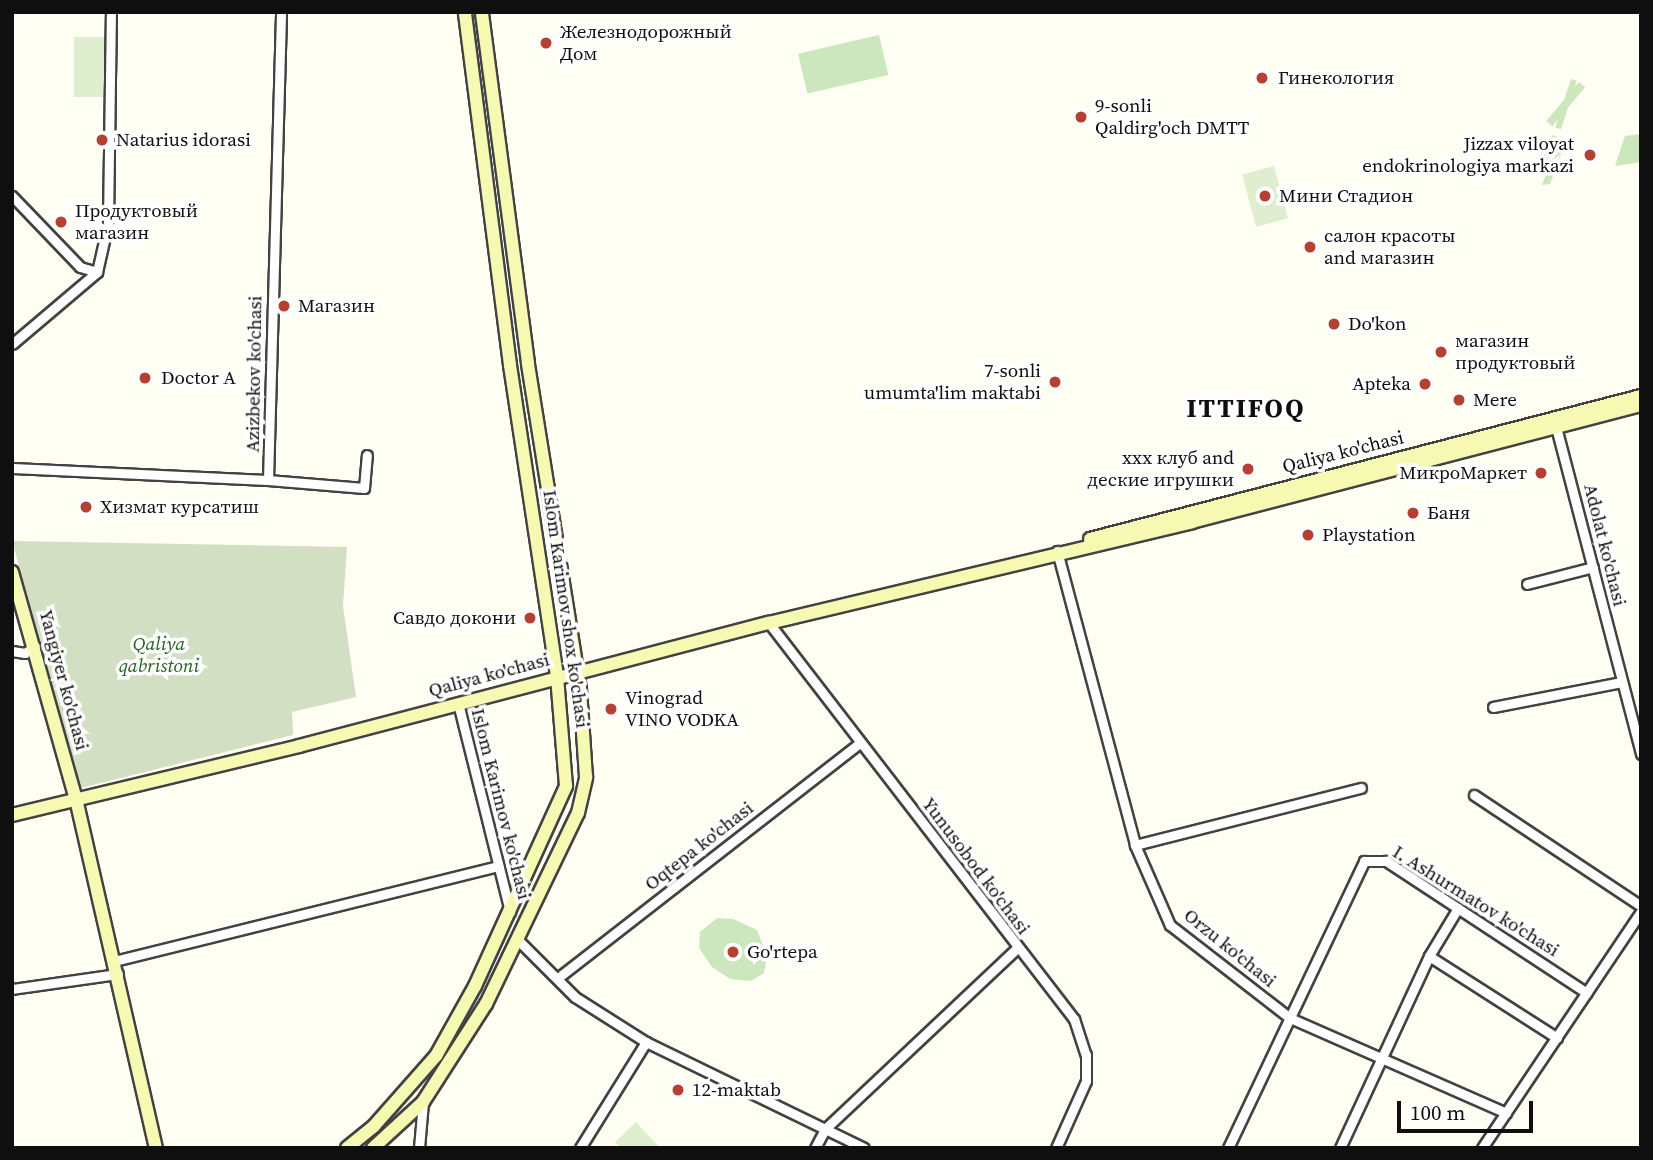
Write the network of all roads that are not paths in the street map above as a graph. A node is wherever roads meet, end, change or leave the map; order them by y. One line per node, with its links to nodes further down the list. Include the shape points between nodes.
1 (111, 12): 8 (street, via 108,223)
2 (281, 12): 15 (street, Azizbekov ko'chasi)
3 (465, 12): 5 (main road, Islom Karimov shox ko'chasi)
4 (482, 12): 6 (main road, Islom Karimov shox ko'chasi)
5 (481, 138): 6 (main road, via 486,144); 24 (main road, Islom Karimov shox ko'chasi)
6 (497, 138): 23 (main road, Islom Karimov shox ko'chasi)
7 (12, 196): 8 (street, via 80,267)
8 (97, 272): 9 (street)
9 (12, 344)
10 (1641, 396): 16 (main road, Qaliya ko'chasi, via 1178,513)
11 (1641, 405): 12 (main road, Qaliya ko'chasi)
12 (1556, 427): 16 (main road, Qaliya ko'chasi, via 1192,522); 17 (street, Adolat ko'chasi)
13 (367, 455): 15 (street, via 364,488)
14 (12, 468): 15 (street, Azizbekov ko'chasi)
15 (268, 480)
16 (1057, 551): 20 (main road, Qaliya ko'chasi); 34 (street, Orzu ko'chasi)
17 (1593, 566): 19 (street); 25 (street, Adolat ko'chasi)
18 (12, 572): 21 (main road, Yangiyer ko'chasi)
19 (1527, 584)
20 (769, 623): 23 (main road, Qaliya ko'chasi); 28 (street, Yunusobod ko'chasi)
21 (35, 646): 22 (street, via 25,653); 32 (main road, Yangiyer ko'chasi)
22 (12, 651)
23 (576, 672): 24 (main road, Qaliya ko'chasi); 40 (main road, Islom Karimov shox ko'chasi, via 587,752 582,801)
24 (557, 676): 26 (main road, Qaliya ko'chasi); 39 (main road, Islom Karimov shox ko'chasi, via 566,786)
25 (1622, 682): 27 (street); 29 (street, Adolat ko'chasi)
26 (458, 703): 32 (main road, Qaliya ko'chasi); 35 (street, Islom Karimov ko'chasi)
27 (1493, 707)
28 (860, 743): 41 (street, Yunusobod ko'chasi); 45 (street, Oqtepa ko'chasi)
29 (1641, 754)
30 (1361, 788): 34 (street)
31 (1474, 794): 36 (street)
32 (76, 799): 33 (main road, Qaliya ko'chasi); 43 (main road, Yangiyer ko'chasi)
33 (12, 815)
34 (1135, 845): 48 (street, Orzu ko'chasi, via 1170,925)
35 (498, 866): 39 (street, Islom Karimov ko'chasi); 43 (street)
36 (1641, 906)
37 (1458, 908): 42 (street); 47 (street, I. Ashurmatov ko'chasi); 48 (street, I. Ashurmatov ko'chasi, via 1387,861 1364,861)
38 (1641, 911): 47 (street)
39 (510, 913): 54 (main road, Islom Karimov shox ko'chasi, via 436,1056)
40 (517, 939): 45 (street); 52 (main road, Islom Karimov shox ko'chasi, via 468,1036)
41 (1017, 948): 55 (street); 64 (street, Yunusobod ko'chasi, via 1074,1019 1086,1055 1082,1094)
42 (1429, 956): 49 (street); 51 (street)
43 (114, 961): 44 (main road, Yangiyer ko'chasi)
44 (118, 974): 46 (street); 57 (main road, Yangiyer ko'chasi)
45 (559, 977): 50 (street, via 575,996)
46 (12, 989)
47 (1587, 993): 49 (street)
48 (1290, 1018): 51 (street, Orzu ko'chasi); 65 (street, I. Ashurmatov ko'chasi)
49 (1557, 1038): 53 (street)
50 (646, 1042): 55 (street); 61 (street)
51 (1382, 1059): 53 (street, Orzu ko'chasi); 66 (street)
52 (423, 1102): 56 (main road, Islom Karimov shox ko'chasi); 60 (street)
53 (1506, 1113): 67 (street)
54 (376, 1124): 56 (main road, via 386,1126); 58 (main road, Islom Karimov shox ko'chasi)
55 (825, 1129): 62 (street); 63 (street)
56 (389, 1135): 59 (main road, Islom Karimov shox ko'chasi)
57 (156, 1148)
58 (346, 1148)
59 (373, 1148)
60 (419, 1148)
61 (580, 1148)
62 (816, 1148)
63 (864, 1148)
64 (1056, 1148)
65 (1228, 1148)
66 (1340, 1148)
67 (1482, 1148)

